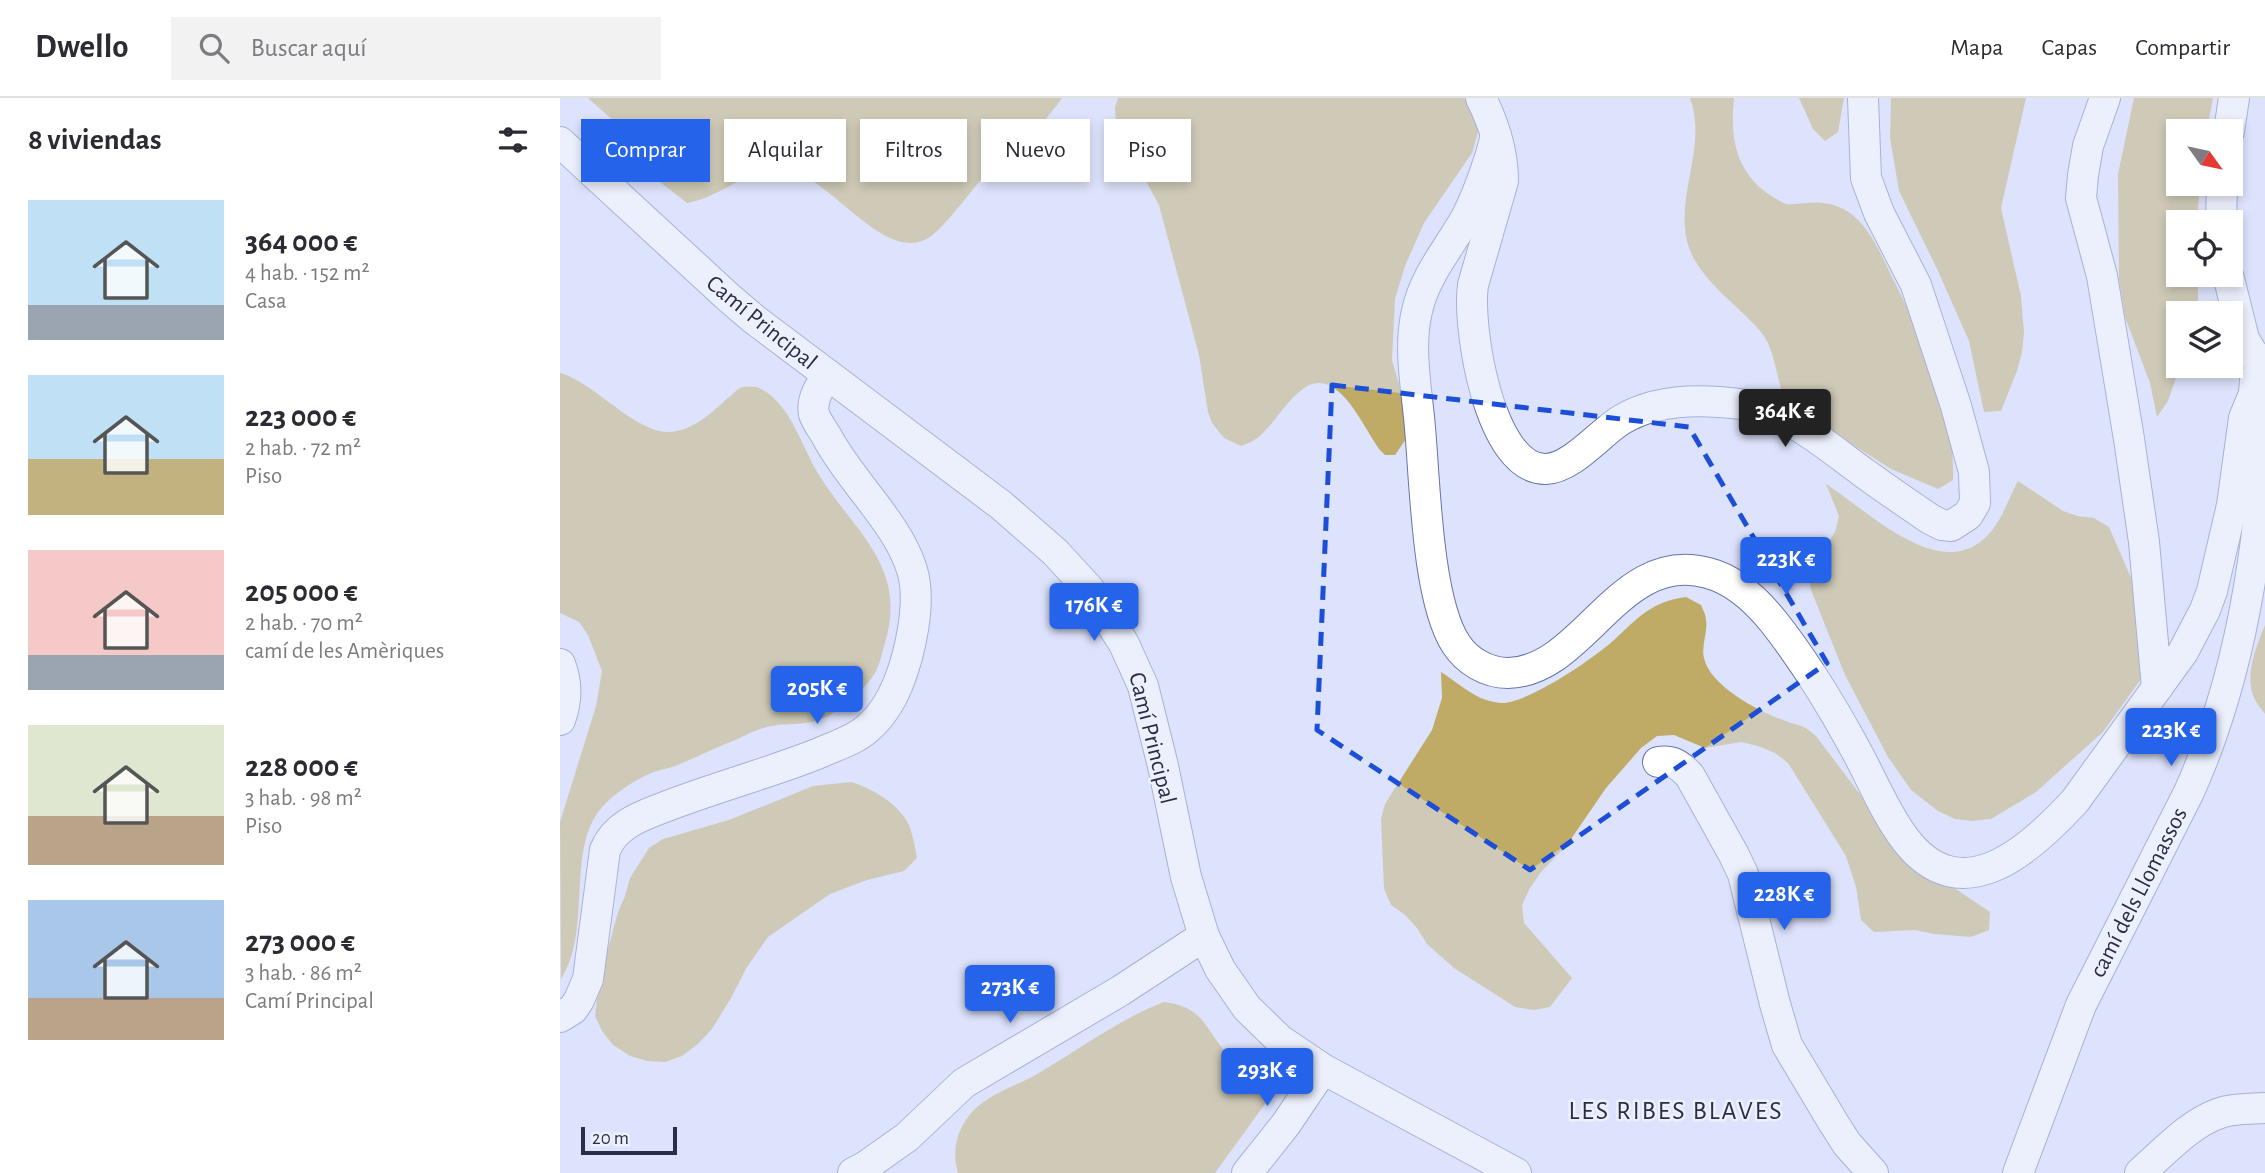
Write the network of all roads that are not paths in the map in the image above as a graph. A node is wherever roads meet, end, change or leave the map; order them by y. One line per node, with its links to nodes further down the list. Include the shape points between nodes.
1 (1481, 98): 6 (street)
2 (1863, 98): 6 (street, via 1866,178 1923,303 1974,472 1975,503 1968,515 1951,526 1930,519 1790,422 1741,404 1692,402 1651,408 1623,419 1556,467 1534,467 1525,460 1496,424 1472,330 1473,285 1503,181)
3 (2105, 98): 12 (street, via 2088,146 2081,198 2104,285 2129,439)
4 (2234, 98): 5 (street)
5 (2231, 119)
6 (1496, 136): 12 (street, via 1468,213 1426,285 1413,335 1436,582 1450,634 1471,661 1492,671 1525,670 1549,659 1617,600 1663,572 1685,568 1718,575 1748,595 1782,632 1847,734 1905,839 1932,864 1967,874 2007,860 2058,820)
7 (560, 142): 10 (street, Camí Principal, via 727,297)
8 (2231, 287): 9 (street, via 2244,339)
9 (2260, 373): 12 (street, via 2244,418 2232,505 2212,591 2183,653); 23 (street, camí dels Llomassos, via 2259,516 2229,684 2189,792 2081,1005)
10 (828, 375): 15 (street, Camí Principal, via 1001,505 1074,571 1096,598 1143,685 1186,877); 16 (street, via 817,391 814,414 850,475 898,540 912,571 913,625 897,686 880,716 853,739 663,807 618,830 604,850 588,979 573,1009)
11 (560, 664): 13 (street, via 566,694)
12 (2157, 688)
13 (560, 720)
14 (1658, 762): 22 (street, via 1670,761 1690,776 1734,855 1743,874 1787,1045 1847,1144)
15 (1204, 936): 17 (street, Camí Principal, via 1247,1008 1280,1040); 19 (street, via 964,1083 906,1137)
16 (560, 1017)
17 (1323, 1069): 20 (street); 21 (street, Camí Principal)
18 (2265, 1108): 24 (street, via 2208,1118)
19 (853, 1173)
20 (1247, 1173)
21 (1516, 1173)
22 (1873, 1173)
23 (2018, 1173)
24 (2140, 1173)

